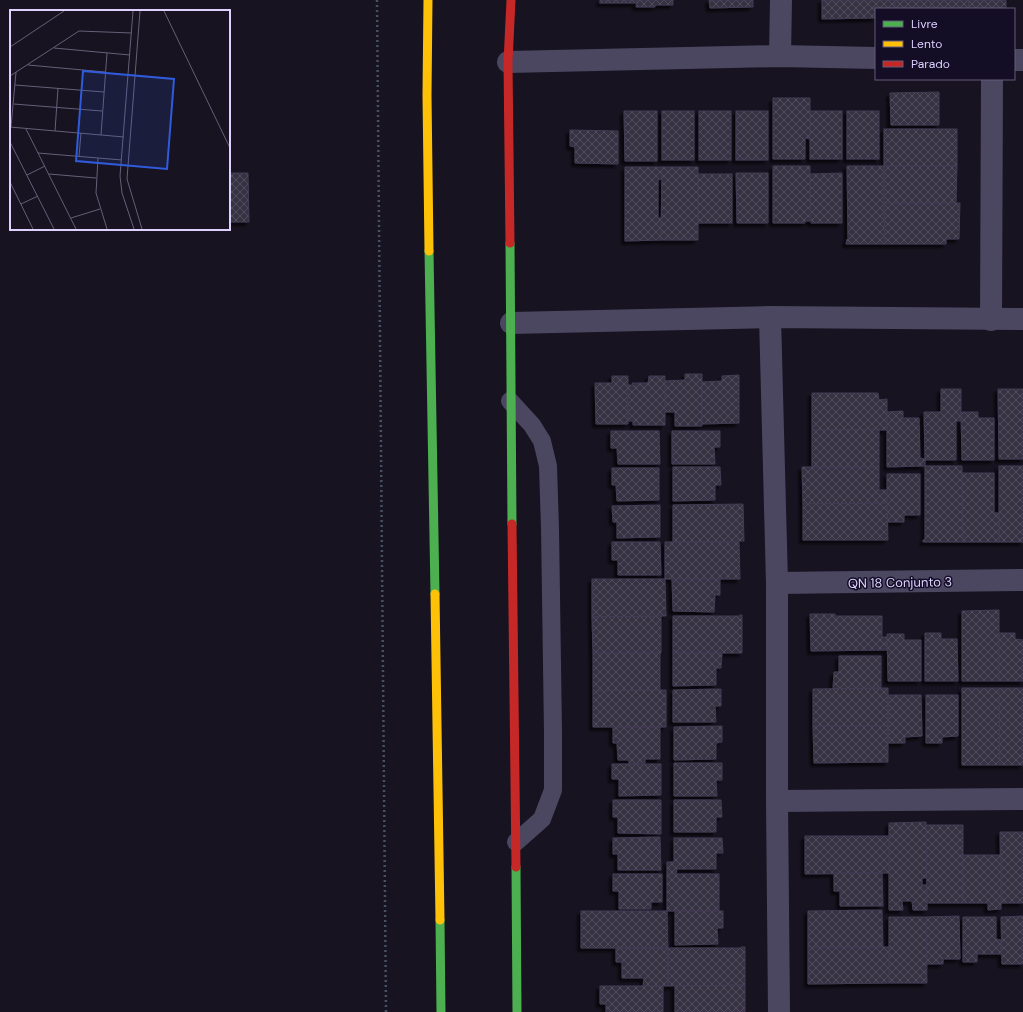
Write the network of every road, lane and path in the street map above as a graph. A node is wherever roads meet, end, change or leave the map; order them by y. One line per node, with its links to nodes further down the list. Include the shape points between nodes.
1 (377, 0): 19 (path)
2 (428, 0): 20 (main road, via 427,103)
3 (511, 0): 7 (main road)
4 (781, 0): 5 (street)
5 (780, 56): 6 (street); 7 (street)
6 (875, 58)
7 (508, 62): 12 (main road)
8 (992, 80): 10 (street)
9 (770, 317): 10 (street); 12 (street); 15 (street)
10 (991, 320): 11 (street)
11 (1023, 320)
12 (511, 323): 13 (main road)
13 (510, 401): 18 (main road); 18 (lane, via 532,424 542,441 548,466 553,732 552,790 542,819)
14 (1023, 580): 15 (street, QN 18 Conjunto 3)
15 (776, 583): 17 (street)
16 (1023, 799): 17 (street)
17 (776, 801): 22 (street)
18 (516, 842): 21 (main road)
19 (386, 1012)
20 (441, 1012)
21 (517, 1012)
22 (779, 1012)

